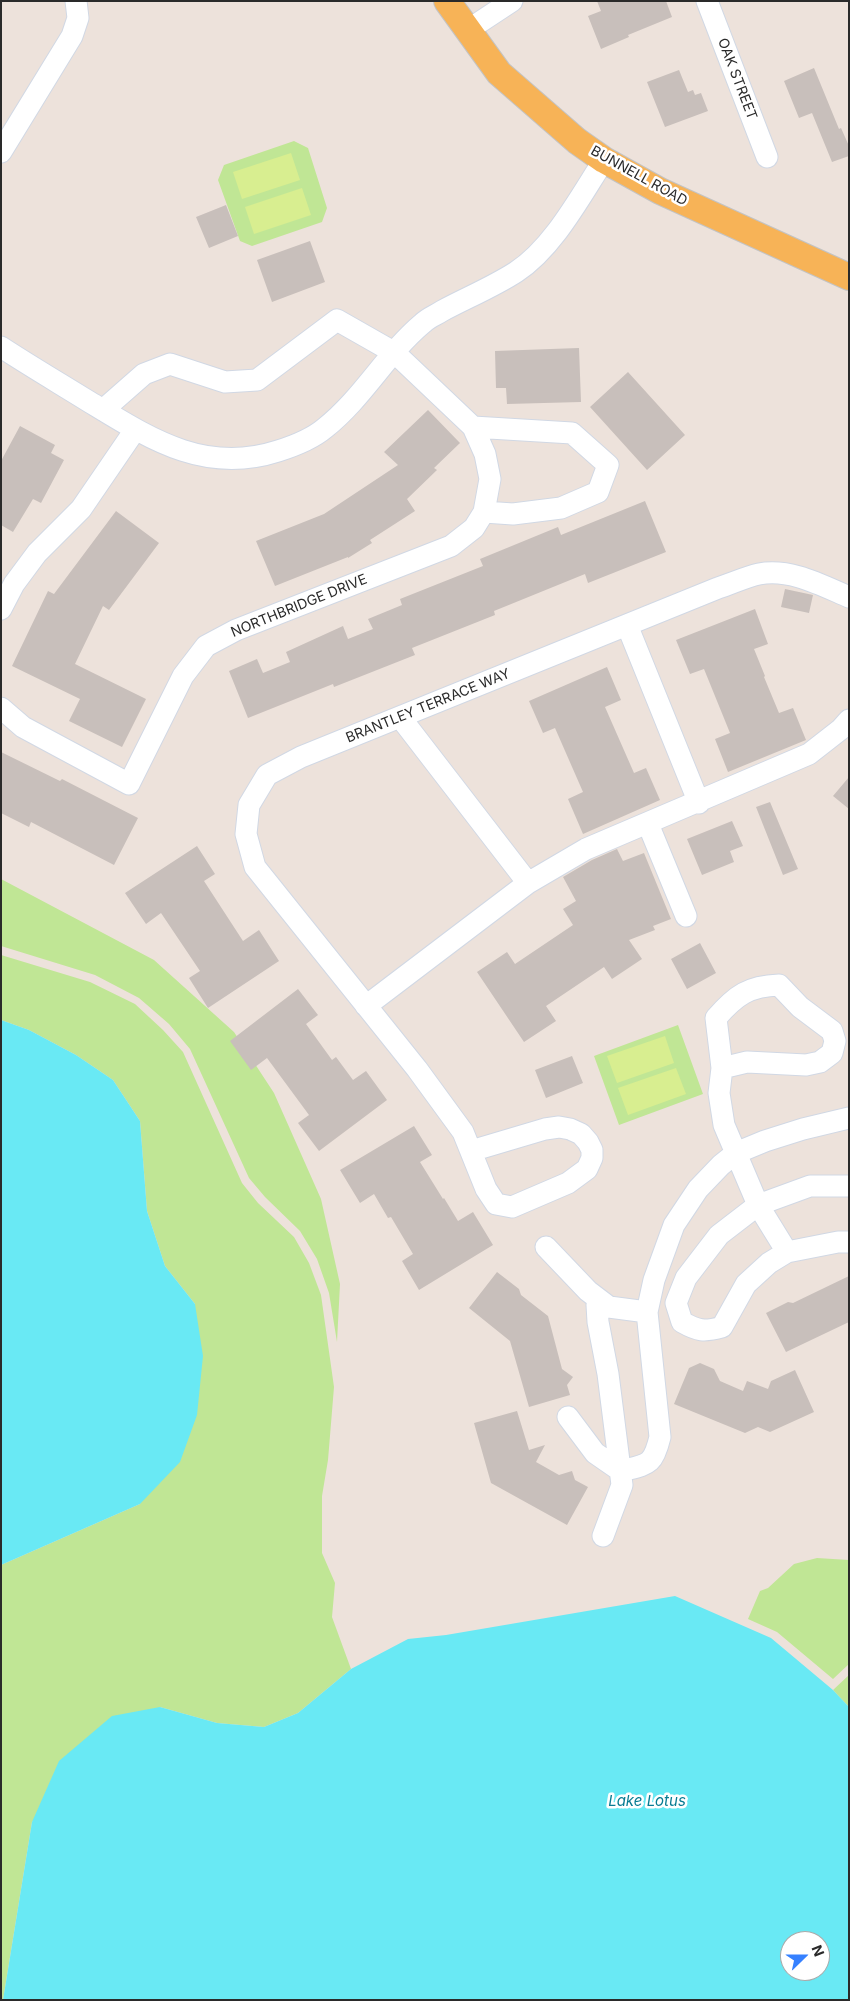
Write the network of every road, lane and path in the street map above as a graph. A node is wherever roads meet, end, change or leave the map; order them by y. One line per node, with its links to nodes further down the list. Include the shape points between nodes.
1 (76, 1): 6 (street, via 78,18 72,36)
2 (447, 1): 5 (main road, BUNNELL ROAD)
3 (512, 1): 5 (street)
4 (707, 1): 7 (street, OAK STREET)
5 (468, 30): 8 (main road, BUNNELL ROAD, via 499,73 577,141)
6 (1, 152)
7 (767, 157)
8 (604, 160): 9 (main road, BUNNELL ROAD, via 660,191); 11 (street, via 538,254 516,272 424,322)
9 (849, 277)
10 (1, 347): 12 (street)
11 (395, 352): 12 (street, NORTHBRIDGE DRIVE, via 336,320 257,380 225,382 170,364 144,374); 13 (street, NORTHBRIDGE DRIVE); 14 (street, via 345,411 324,430 295,446 265,455 211,459 176,449)
12 (103, 410): 14 (street)
13 (474, 427): 15 (street, NORTHBRIDGE DRIVE, via 485,454 490,479); 15 (street, via 572,433 608,465 598,492 561,508 513,514)
14 (135, 430): 17 (street, via 81,509 37,553 14,584)
15 (484, 512): 19 (street, NORTHBRIDGE DRIVE, via 474,528 452,546 236,630 206,646 183,676 129,784 23,727)
16 (849, 597): 18 (street, BRANTLEY TERRACE WAY, via 811,580 784,574 760,574)
17 (1, 609)
18 (627, 625): 20 (street, BRANTLEY TERRACE WAY); 22 (street)
19 (1, 708)
20 (400, 717): 24 (street); 26 (street, BRANTLEY TERRACE WAY, via 301,757 267,775 249,804 246,834 255,867)
21 (849, 720): 22 (street, via 810,754)
22 (699, 803): 23 (street)
23 (648, 824): 24 (street, via 586,850); 25 (street)
24 (528, 883): 26 (street)
25 (686, 916)
26 (366, 1006): 29 (street, BRANTLEY TERRACE WAY, via 463,1132)
27 (722, 1068): 27 (street, via 747,1062 806,1065 820,1062 832,1053 835,1041 832,1031 800,1007 779,985 763,986 748,990 730,1002 716,1018); 30 (street, via 719,1093 724,1125)
28 (849, 1118): 30 (street, via 774,1138)
29 (471, 1151): 29 (street, BRANTLEY TERRACE WAY, via 486,1189 496,1204 512,1207 568,1183 587,1169 592,1158 592,1150 581,1134 559,1127)
30 (736, 1153): 32 (street); 37 (street, via 698,1190 674,1225 654,1280)
31 (849, 1186): 32 (street, via 810,1186)
32 (758, 1205): 35 (street); 35 (street, via 719,1235 686,1278 676,1303 682,1322 706,1332 722,1327 746,1284)
33 (849, 1242): 35 (street)
34 (546, 1247): 36 (street)
35 (786, 1252)
36 (599, 1300): 37 (street, via 609,1307); 39 (street, via 598,1322)
37 (647, 1312): 39 (street, via 660,1437 655,1456 643,1466)
38 (568, 1417): 39 (street, via 595,1453)
39 (621, 1471): 40 (street, via 622,1485)
40 (603, 1536)

